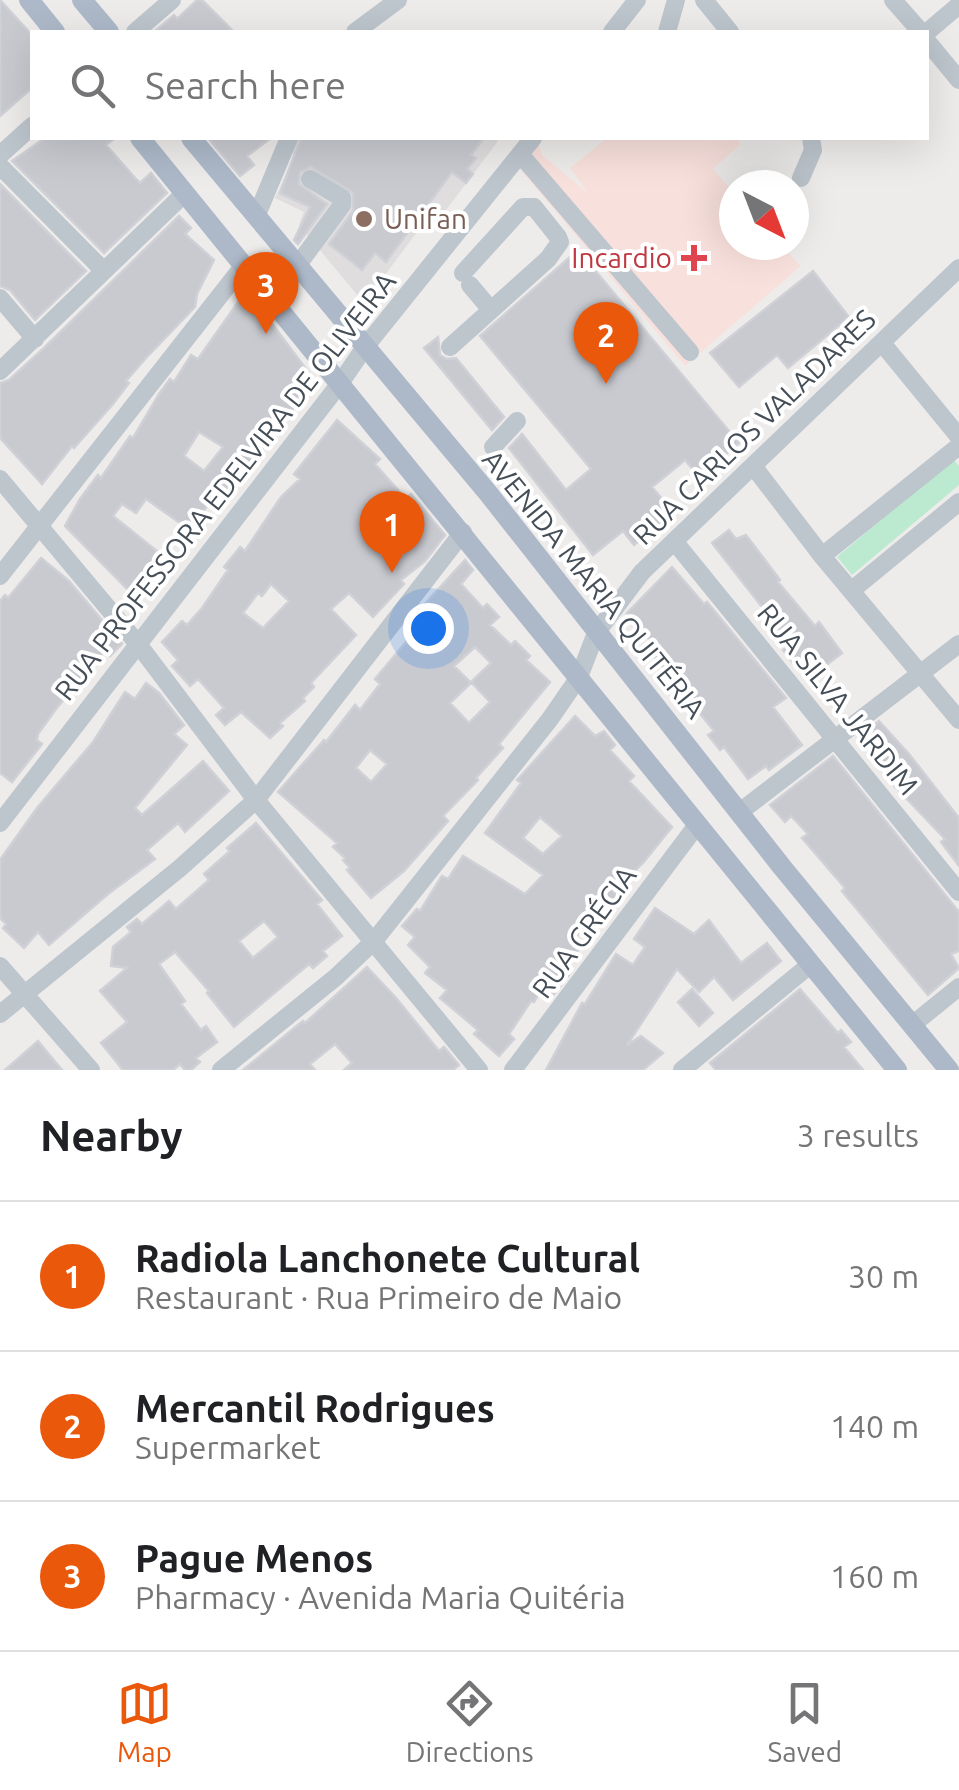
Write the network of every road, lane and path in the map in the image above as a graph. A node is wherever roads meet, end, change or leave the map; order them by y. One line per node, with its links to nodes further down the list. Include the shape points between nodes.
1 (29, 0): 11 (main road)
2 (82, 0): 12 (main road)
3 (172, 0): 13 (street)
4 (398, 0): 14 (street)
5 (637, 0): 15 (street)
6 (676, 0): 16 (street)
7 (704, 0): 10 (street)
8 (894, 0): 17 (street)
9 (959, 6): 18 (street)
10 (720, 29)
11 (53, 30)
12 (107, 30)
13 (137, 30)
14 (358, 30)
15 (614, 30)
16 (668, 30)
17 (921, 30)
18 (929, 32)
19 (929, 40): 20 (street)
20 (959, 80)
21 (30, 128): 28 (street)
22 (142, 140): 32 (main road)
23 (193, 140): 33 (main road, AVENIDA MARIA QUITÉRIA)
24 (289, 140): 33 (street)
25 (530, 140): 27 (street, RUA PROFESSORA EDELVIRA DE OLIVEIRA)
26 (811, 140): 30 (street)
27 (520, 154): 42 (street, RUA PROFESSORA EDELVIRA DE OLIVEIRA); 44 (street)
28 (0, 156)
29 (0, 166): 37 (street)
30 (804, 170)
31 (310, 179): 35 (street, via 342,198 342,205)
32 (185, 192): 34 (main road); 37 (street)
33 (256, 217): 35 (main road, AVENIDA MARIA QUITÉRIA)
34 (244, 265): 46 (main road); 54 (street)
35 (297, 266): 42 (main road, AVENIDA MARIA QUITÉRIA)
36 (959, 268): 41 (street, RUA CARLOS VALADARES)
37 (103, 270): 40 (street)
38 (0, 298): 40 (street)
39 (492, 310): 39 (street, via 560,242 534,207 523,207 467,279); 43 (street)
40 (35, 339): 45 (street)
41 (882, 342): 48 (street); 51 (street, RUA CARLOS VALADARES)
42 (365, 346): 46 (street, RUA PROFESSORA EDELVIRA DE OLIVEIRA); 60 (main road, AVENIDA MARIA QUITÉRIA)
43 (450, 347)
44 (690, 352)
45 (0, 372)
46 (342, 382): 55 (main road); 61 (street, RUA PROFESSORA EDELVIRA DE OLIVEIRA)
47 (517, 420): 50 (street)
48 (959, 437)
49 (959, 446): 57 (street)
50 (493, 447)
51 (754, 467): 56 (street, RUA CARLOS VALADARES); 57 (street)
52 (0, 479): 54 (street)
53 (959, 502): 59 (street)
54 (39, 527): 58 (street); 61 (street)
55 (463, 532): 64 (main road); 67 (street)
56 (674, 541): 60 (street, RUA CARLOS VALADARES); 66 (street, RUA SILVA JARDIM)
57 (822, 556): 59 (street)
58 (0, 576)
59 (852, 590): 63 (street)
60 (596, 632): 64 (street, RUA CARLOS VALADARES); 68 (main road, AVENIDA MARIA QUITÉRIA)
61 (138, 644): 67 (street); 69 (street, RUA PROFESSORA EDELVIRA DE OLIVEIRA)
62 (959, 644): 63 (street)
63 (920, 674): 65 (street); 66 (street)
64 (579, 676): 70 (main road); 72 (street, RUA CARLOS VALADARES)
65 (959, 720)
66 (835, 740): 68 (street); 71 (street, RUA SILVA JARDIM)
67 (256, 800): 72 (street); 76 (street)
68 (740, 811): 78 (main road, AVENIDA MARIA QUITÉRIA)
69 (0, 822)
70 (697, 824): 73 (main road); 83 (street, RUA GRÉCIA)
71 (959, 892)
72 (374, 941): 81 (street, RUA CARLOS VALADARES); 82 (street)
73 (811, 964): 79 (street); 84 (main road)
74 (0, 966): 76 (street)
75 (959, 987): 78 (street)
76 (24, 995): 77 (street); 80 (street)
77 (0, 1014)
78 (912, 1025): 85 (main road, AVENIDA MARIA QUITÉRIA)
79 (688, 1068)
80 (91, 1070)
81 (221, 1070)
82 (479, 1070)
83 (514, 1070)
84 (897, 1070)
85 (949, 1070)

